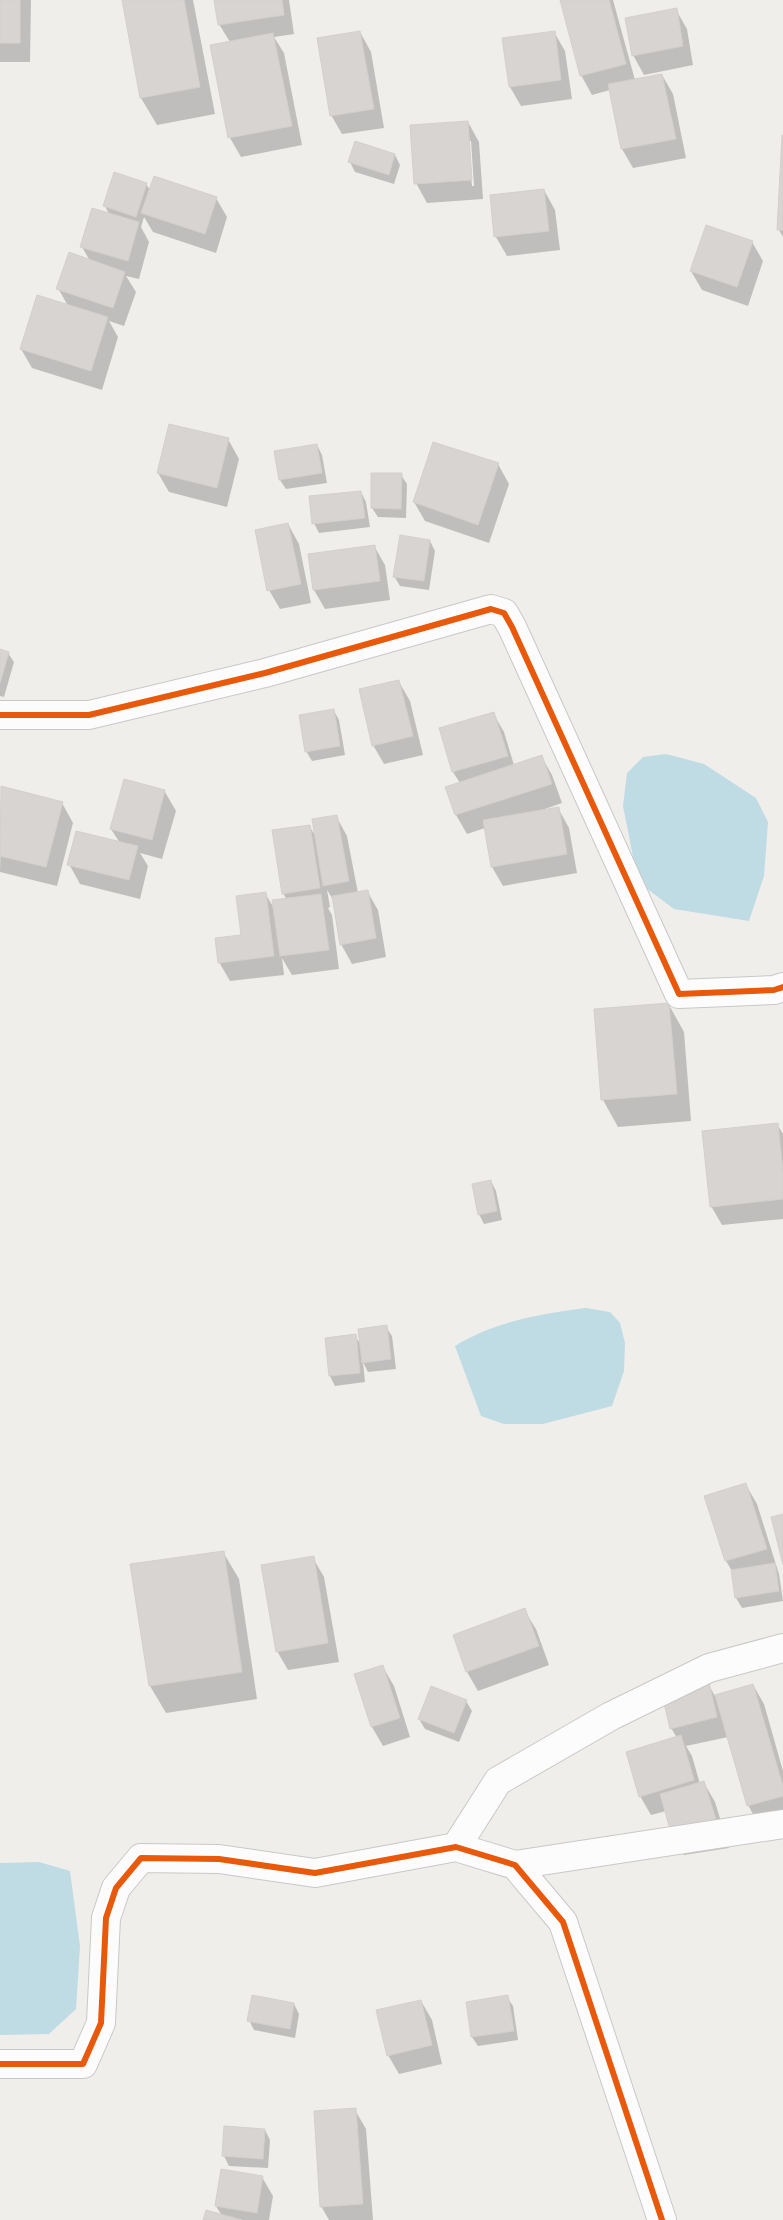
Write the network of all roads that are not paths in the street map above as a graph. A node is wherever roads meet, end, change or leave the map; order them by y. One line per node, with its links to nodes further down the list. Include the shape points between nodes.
1 (0, 715): 2 (street, via 89,715 265,673 491,609 504,613 679,994)
2 (783, 987)
3 (783, 1648): 5 (street, via 710,1668 611,1716 498,1781)
4 (783, 1824): 6 (street)
5 (456, 1847): 6 (street); 7 (street, via 315,1873 219,1859 141,1858 116,1888 106,1918 101,2023 83,2064)
6 (515, 1864): 8 (street, via 563,1922)
7 (0, 2064)
8 (662, 2220)

